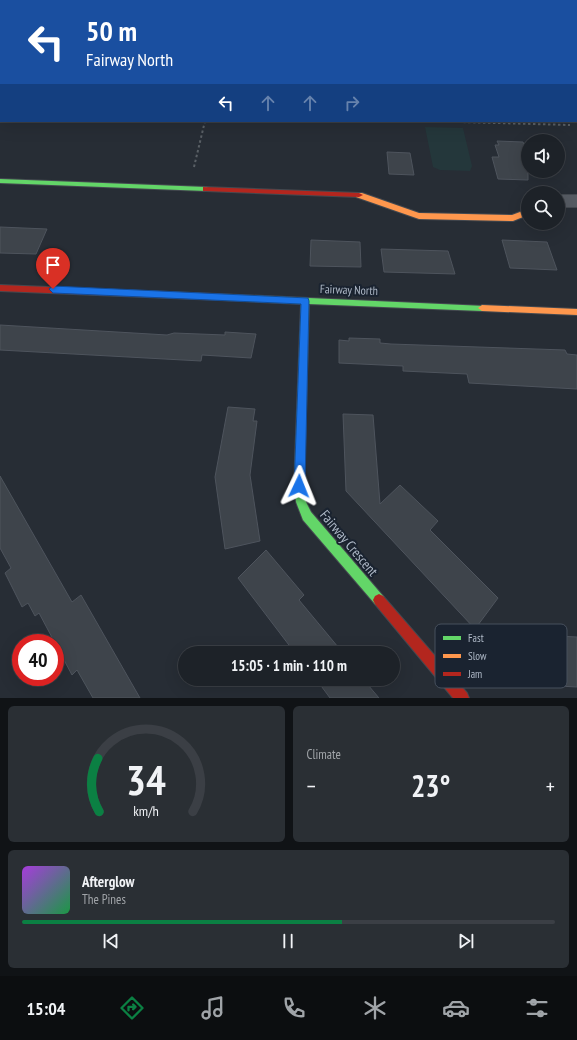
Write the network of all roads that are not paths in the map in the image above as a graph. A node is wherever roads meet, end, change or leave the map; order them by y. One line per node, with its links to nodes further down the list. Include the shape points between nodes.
1 (464, 0): 2 (street)
2 (495, 0)
3 (0, 181): 6 (street, via 358,195 419,216 513,218)
4 (565, 201): 5 (street)
5 (577, 201)
6 (521, 215)
7 (0, 288): 8 (street, Fairway North)
8 (305, 301): 9 (street, Fairway North); 10 (street, Fairway Crescent, via 299,486 301,502 308,516)
9 (577, 312)
10 (435, 666)
11 (454, 688): 12 (street, Fairway Crescent)
12 (462, 698)

